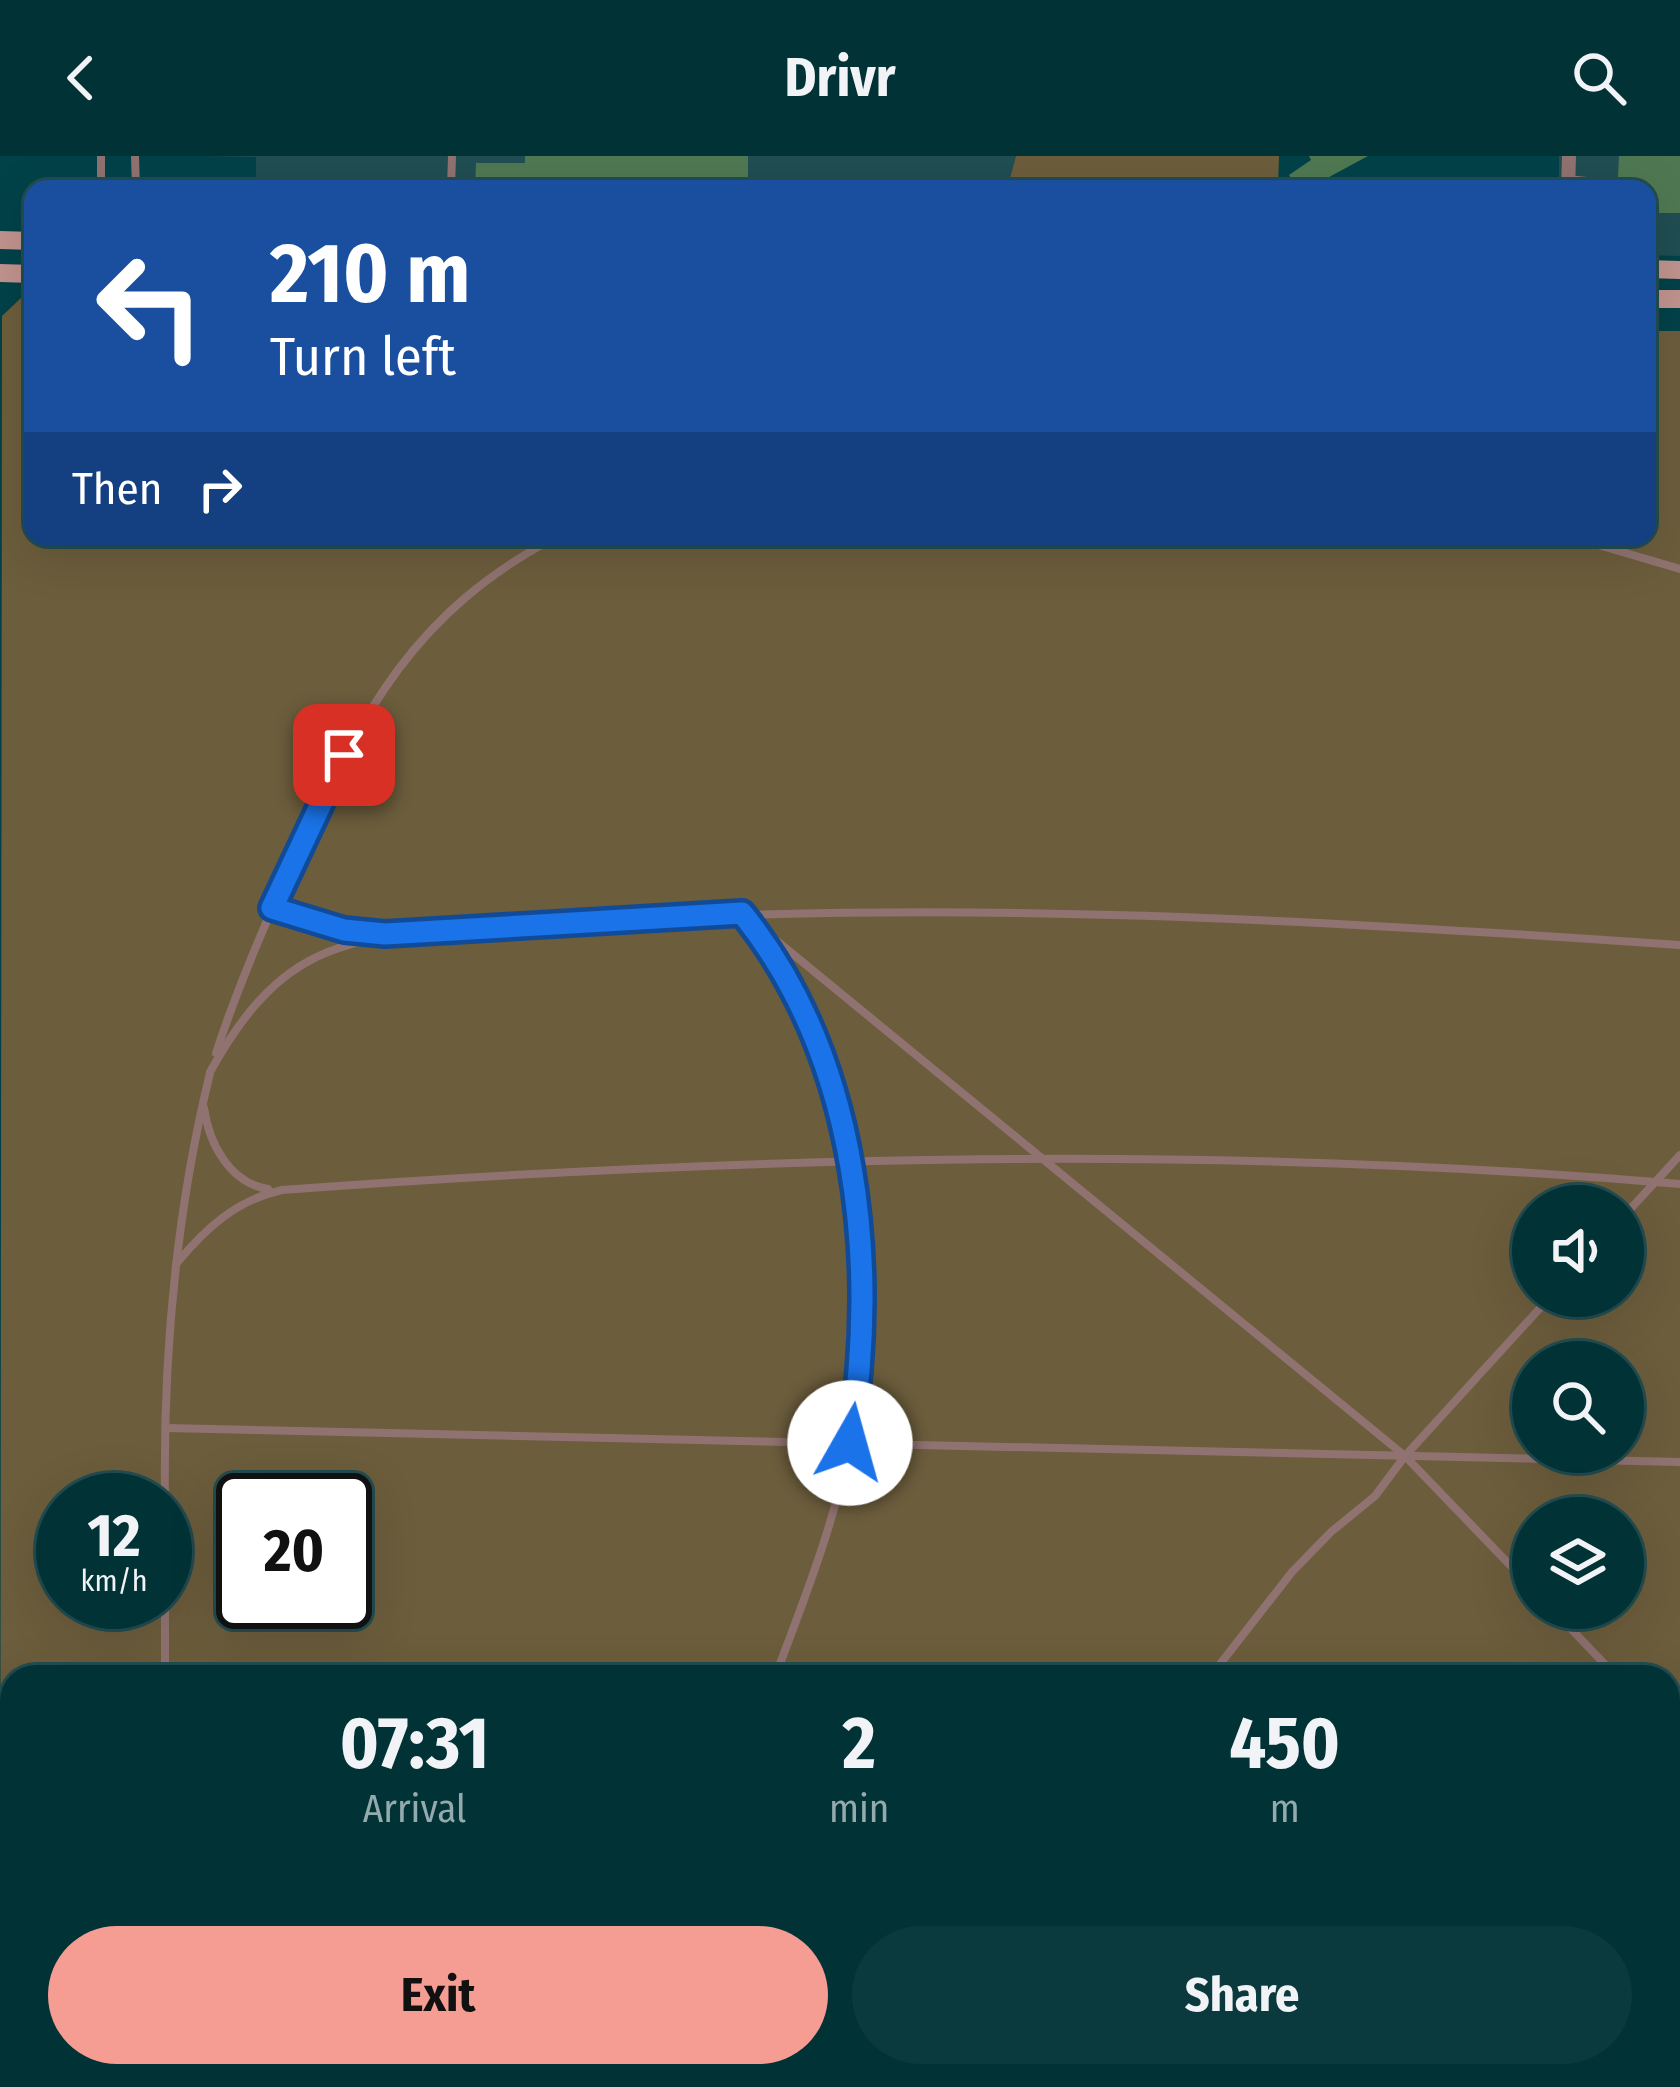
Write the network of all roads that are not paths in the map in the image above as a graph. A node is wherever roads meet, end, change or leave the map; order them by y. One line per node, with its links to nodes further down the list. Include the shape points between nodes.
1 (542, 546): 4 (lane, via 477,589 395,670 351,740)
2 (1603, 546): 3 (lane)
3 (1680, 568)
4 (272, 908): 6 (lane); 8 (lane)
5 (742, 913): 6 (lane); 7 (lane, via 1184,914); 11 (lane); 12 (lane, via 794,994 832,1083)
6 (385, 934): 8 (lane, via 288,975 242,1021)
7 (1680, 945)
8 (210, 1072): 9 (lane)
9 (203, 1101): 15 (lane, via 226,1163 250,1184); 17 (lane)
10 (1680, 1155): 13 (lane)
11 (1045, 1160): 12 (lane); 13 (lane); 21 (lane)
12 (850, 1162): 15 (lane); 20 (lane, via 860,1297)
13 (1655, 1182): 14 (lane); 16 (lane)
14 (1680, 1184)
15 (282, 1190): 17 (lane, via 240,1204)
16 (1644, 1194)
17 (176, 1264): 19 (lane)
18 (1532, 1317): 21 (lane)
19 (166, 1428): 20 (lane); 23 (lane)
20 (850, 1443): 21 (lane); 28 (lane, via 828,1533)
21 (1405, 1456): 22 (lane); 24 (lane); 29 (lane, via 1375,1496 1271,1595)
22 (1680, 1462)
23 (165, 1473)
24 (1512, 1567)
25 (165, 1629): 27 (lane)
26 (1571, 1629): 30 (lane)
27 (165, 1665)
28 (779, 1665)
29 (1219, 1665)
30 (1606, 1665)

